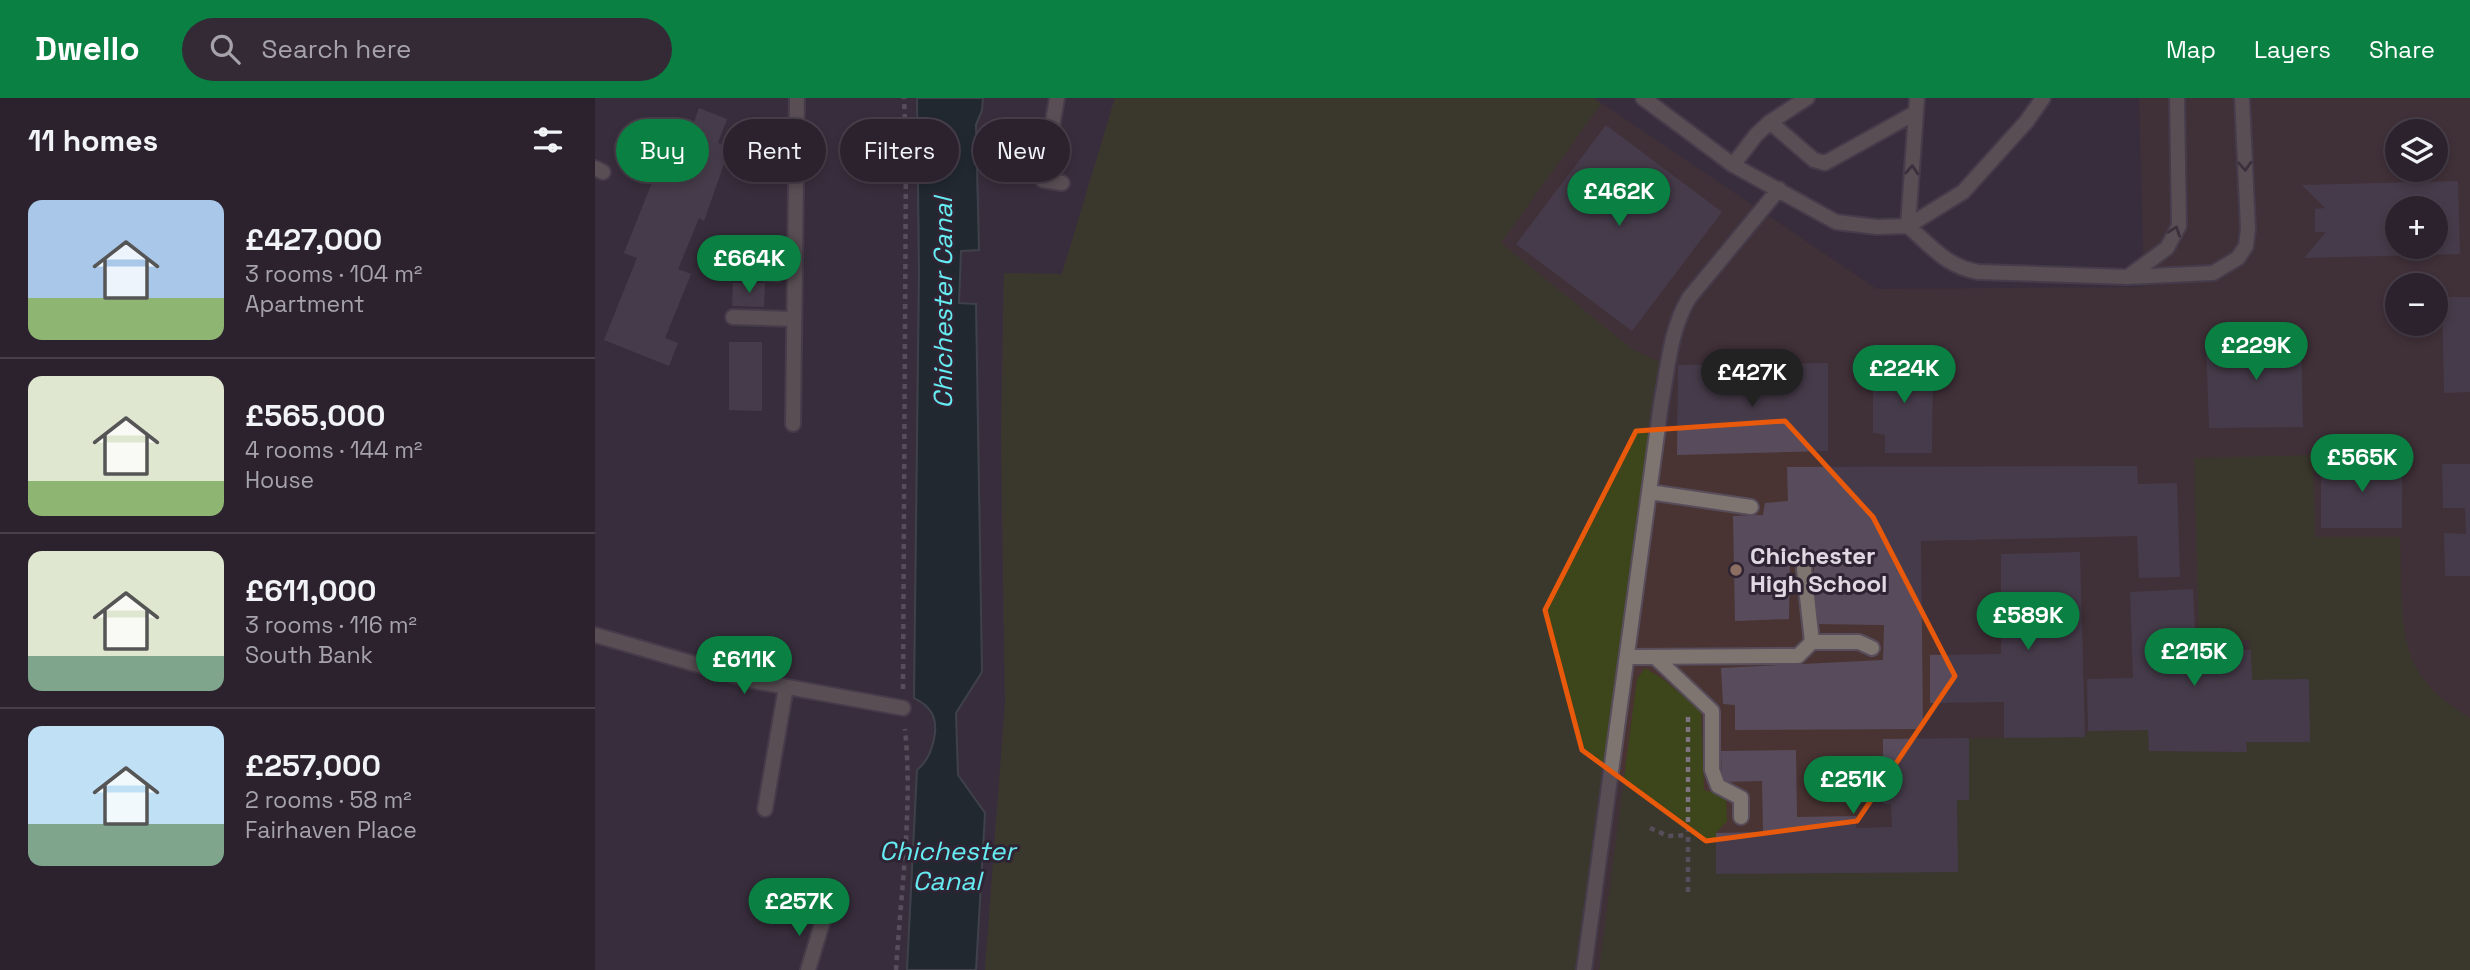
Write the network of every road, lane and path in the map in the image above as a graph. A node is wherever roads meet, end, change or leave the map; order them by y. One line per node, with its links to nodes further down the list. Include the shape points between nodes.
1 (797, 98): 18 (street)
2 (904, 98): 30 (path)
3 (1058, 98): 13 (street, via 1043,180)
4 (1643, 98): 12 (street)
5 (1807, 98): 11 (street)
6 (1917, 98): 10 (street)
7 (2043, 98): 15 (street, via 1963,192)
8 (2177, 98): 16 (street, one-way to 8, via 2167,248 2179,226)
9 (2242, 98): 16 (street, one-way to 16, via 2246,246 2238,258 2213,273)
10 (1915, 113): 11 (street, via 1825,163 1814,160); 15 (street, one-way to 10)
11 (1770, 122): 12 (street)
12 (1733, 166): 14 (street)
13 (1062, 183)
14 (1779, 190): 15 (street, via 1836,222 1877,228); 20 (street, via 1679,315)
15 (1908, 226): 16 (street, via 1959,268)
16 (2128, 277)
17 (733, 317): 18 (street)
18 (794, 320): 19 (street)
19 (793, 424)
20 (1649, 492): 21 (street); 26 (street)
21 (1751, 507)
22 (1804, 569): 24 (street)
23 (595, 635): 28 (street)
24 (1812, 642): 25 (street, via 1859,642); 27 (street, via 1798,656)
25 (1872, 648)
26 (1627, 657): 27 (street); 39 (street)
27 (1655, 657): 29 (street)
28 (786, 687): 30 (street); 31 (street)
29 (1699, 698): 32 (street, via 1712,710 1712,770 1718,786 1741,798); 34 (path, via 1687,718)
30 (903, 708): 38 (path, via 909,769)
31 (765, 809)
32 (1741, 817)
33 (1650, 828): 34 (path, via 1668,836)
34 (1688, 835): 35 (path)
35 (1688, 897)
36 (824, 917): 37 (street)
37 (808, 970)
38 (896, 970)
39 (1584, 970)

